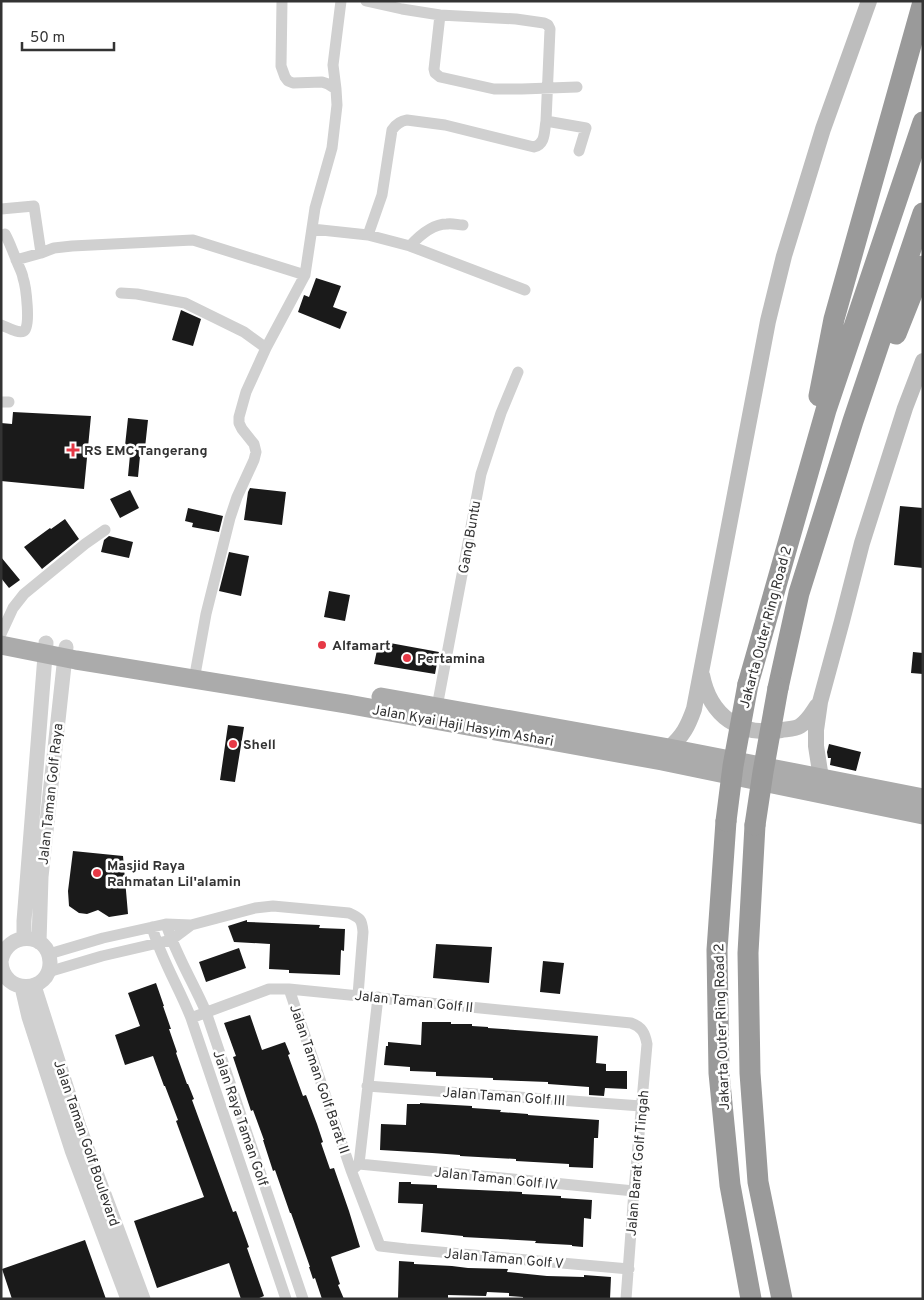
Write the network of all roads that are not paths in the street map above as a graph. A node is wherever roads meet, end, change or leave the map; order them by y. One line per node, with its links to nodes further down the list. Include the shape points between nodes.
1 (282, 1): 9 (street, via 281,66 288,81 322,82)
2 (341, 1): 9 (street, via 333,65)
3 (366, 1): 6 (street)
4 (868, 1): 37 (main road, via 823,129 784,256 768,321)
5 (923, 2): 30 (highway, via 834,319)
6 (440, 15): 8 (street, via 516,19 548,25); 8 (street, via 436,75 494,89)
7 (576, 87): 8 (street)
8 (547, 89): 10 (street)
9 (336, 90): 16 (street, via 332,148)
10 (546, 121): 12 (street, via 586,128); 18 (street, via 543,141 534,147 446,125 407,120 396,124 392,130 382,194)
11 (923, 122): 30 (highway, Jakarta Outer Ring Road 2, via 826,410)
12 (579, 151)
13 (1, 209): 20 (street, via 35,203)
14 (923, 213): 31 (highway, Jakarta Outer Ring Road 2, via 852,422)
15 (463, 225): 19 (street, via 440,224)
16 (312, 229): 18 (street); 23 (street)
17 (2, 232): 21 (street, via 12,246)
18 (368, 235): 19 (street)
19 (410, 246): 24 (street)
20 (42, 253): 21 (street); 23 (street, via 72,246 193,240)
21 (16, 260): 26 (street, via 26,293 27,329 18,332)
22 (923, 266): 31 (highway)
23 (305, 275): 27 (street)
24 (525, 290)
25 (121, 293): 27 (street, via 185,303 244,332)
26 (1, 325)
27 (266, 348): 38 (street, via 246,392 239,417 242,430 254,444 256,452 230,518)
28 (923, 361): 39 (main road, via 862,543)
29 (518, 372): 40 (street, Gang Buntu, via 481,474)
30 (796, 511): 75 (highway, Jakarta Outer Ring Road 2, bridge, via 748,684 733,766 717,950 720,1073 730,1185)
31 (822, 523): 76 (highway, Jakarta Outer Ring Road 2, bridge, via 799,594 763,772 755,824 748,953 750,1074 758,1182)
32 (105, 530): 33 (street, via 24,594 13,608)
33 (1, 634): 35 (main road, Jalan Kyai Haji Hasyim Ashari)
34 (1, 645): 35 (main road, Jalan Kyai Haji Hasyim Ashari)
35 (46, 649): 36 (main road, Jalan Kyai Haji Hasyim Ashari); 48 (street, Jalan Taman Golf Raya)
36 (66, 652): 38 (main road, Jalan Kyai Haji Hasyim Ashari); 50 (street, Jalan Taman Golf Raya, via 41,877)
37 (701, 671): 39 (main road, via 713,705 725,718 758,732 798,728); 41 (main road, via 688,725)
38 (195, 674): 40 (main road, Jalan Kyai Haji Hasyim Ashari)
39 (820, 702): 42 (main road, via 816,746)
40 (427, 709): 41 (main road, Jalan Kyai Haji Hasyim Ashari); 44 (main road, Jalan Kyai Haji Hasyim Ashari)
41 (669, 748): 42 (main road, Jalan Kyai Haji Hasyim Ashari)
42 (821, 778): 43 (main road, Jalan Kyai Haji Hasyim Ashari)
43 (923, 798)
44 (923, 815)
45 (166, 924): 46 (street); 47 (street); 49 (street, Jalan Raya Taman Golf)
46 (191, 925): 49 (street); 59 (street, via 273,906 349,913 363,923)
47 (152, 927): 51 (street); 52 (street, Jalan Raya Taman Golf)
48 (24, 938): 50 (street); 55 (street, via 6,948)
49 (171, 940): 52 (street); 61 (street, Jalan Raya Taman Golf)
50 (39, 942): 53 (street)
51 (85, 944): 53 (street); 54 (street)
52 (157, 944): 54 (street); 62 (street, Jalan Raya Taman Golf)
53 (49, 954): 56 (street)
54 (90, 960): 56 (street)
55 (1, 961): 57 (street, via 6,977 13,984)
56 (48, 972): 57 (street, via 42,980)
57 (28, 986): 70 (street, Jalan Taman Golf Boulevard, via 28,1017 72,1150); 71 (street, Jalan Taman Golf Boulevard)
58 (289, 989): 59 (street, Jalan Taman Golf II); 61 (street, Jalan Taman Golf II, via 269,989); 66 (street, Jalan Taman Golf Barat II)
59 (358, 995): 60 (street, Jalan Taman Golf II)
60 (378, 997): 63 (street, Jalan Taman Golf II, via 631,1023); 64 (street, Jalan Taman Golf Barat II)
61 (206, 1012): 62 (street, Jalan Taman Golf II); 73 (street, Jalan Raya Taman Golf)
62 (191, 1018): 72 (street, Jalan Raya Taman Golf)
63 (641, 1028): 65 (street, Jalan Barat Golf Tingah, via 647,1044)
64 (367, 1086): 65 (street, Jalan Taman Golf III); 66 (street, Jalan Taman Golf Barat II)
65 (641, 1106): 67 (street, Jalan Barat Golf Tingah)
66 (355, 1167): 67 (street, Jalan Taman Golf IV); 68 (street, Jalan Taman Golf Barat II)
67 (634, 1191): 69 (street, Jalan Barat Golf Tingah)
68 (380, 1246): 69 (street, Jalan Taman Golf V)
69 (629, 1269): 74 (street, Jalan Barat Golf Tingah)
70 (128, 1299)
71 (143, 1299)
72 (286, 1299)
73 (303, 1299)
74 (626, 1299)
75 (751, 1299)
76 (782, 1299)

